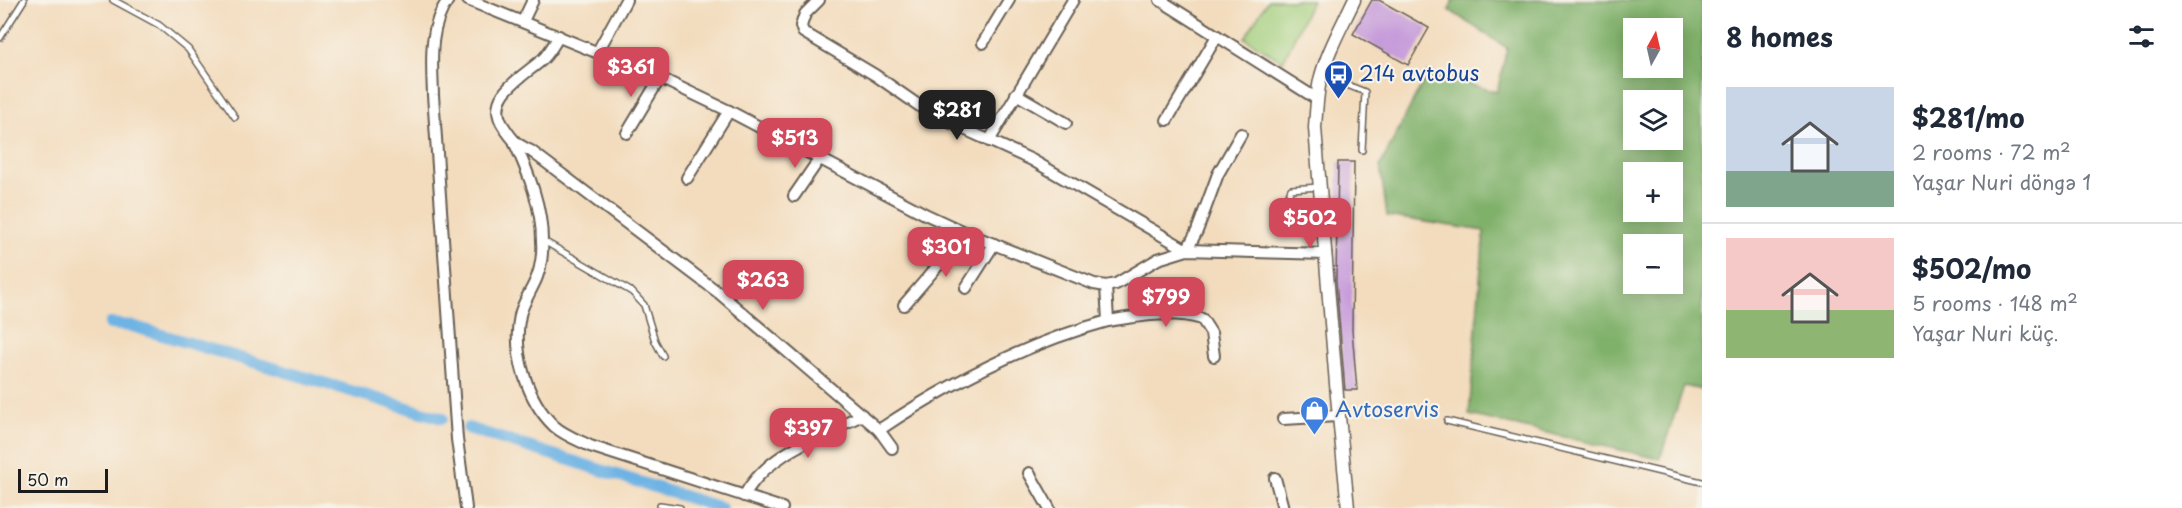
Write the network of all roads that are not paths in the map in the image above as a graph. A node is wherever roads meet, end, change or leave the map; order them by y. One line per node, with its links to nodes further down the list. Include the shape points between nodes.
1 (24, 0): 15 (lane)
2 (113, 0): 23 (lane, via 159,25 188,49)
3 (448, 0): 58 (street, via 435,27 433,94 456,431)
4 (468, 0): 12 (street)
5 (533, 0): 12 (street)
6 (626, 0): 17 (street)
7 (819, 0): 28 (street, via 805,14 803,32 932,114)
8 (1009, 0): 16 (street)
9 (1073, 0): 20 (street)
10 (1160, 0): 14 (street)
11 (1354, 0): 18 (street)
12 (523, 21): 13 (street)
13 (559, 36): 17 (street); 29 (street, via 544,58 502,93 498,106 500,122)
14 (1217, 36): 21 (street); 24 (street)
15 (0, 38)
16 (983, 44)
17 (598, 51): 19 (street)
18 (1322, 75): 21 (street); 30 (lane, via 1365,92)
19 (660, 78): 22 (street); 26 (street)
20 (1016, 94): 25 (street); 28 (street)
21 (1317, 99): 33 (street)
22 (729, 111): 31 (street); 32 (street)
23 (235, 117)
24 (1167, 120)
25 (1066, 123)
26 (627, 133)
27 (1241, 134): 39 (street, via 1218,174)
28 (989, 141): 39 (street, via 1032,160)
29 (515, 144): 37 (street, via 529,173); 47 (street, via 531,151 719,293)
30 (1362, 150)
31 (820, 158): 34 (street); 36 (street)
32 (687, 178)
33 (1319, 187): 35 (lane, via 1292,189); 40 (street)
34 (794, 196)
35 (1283, 224)
36 (966, 233): 38 (street); 43 (street)
37 (542, 240): 45 (lane, via 632,292 644,305); 56 (street, via 537,276 520,315 518,342 523,372 537,404 554,426 590,446)
38 (994, 244): 41 (street); 42 (street)
39 (1187, 250): 40 (street); 41 (street, via 1158,259)
40 (1326, 254): 48 (street)
41 (1106, 286): 44 (street)
42 (966, 288)
43 (904, 305)
44 (1108, 321): 46 (street, via 1147,314 1202,319 1211,333); 51 (street, via 1023,350)
45 (663, 356)
46 (1214, 356)
47 (862, 415): 51 (street); 56 (street, via 789,452 755,477)
48 (1338, 416): 49 (street); 63 (street)
49 (1283, 419)
50 (1447, 422): 55 (lane)
51 (879, 430): 52 (street)
52 (892, 448)
53 (1029, 473): 61 (street)
54 (1275, 478): 62 (street)
55 (1702, 482)
56 (744, 496): 60 (street)
57 (660, 505): 59 (lane)
58 (466, 508)
59 (680, 508)
60 (782, 508)
61 (1049, 508)
62 (1283, 508)
63 (1348, 508)

